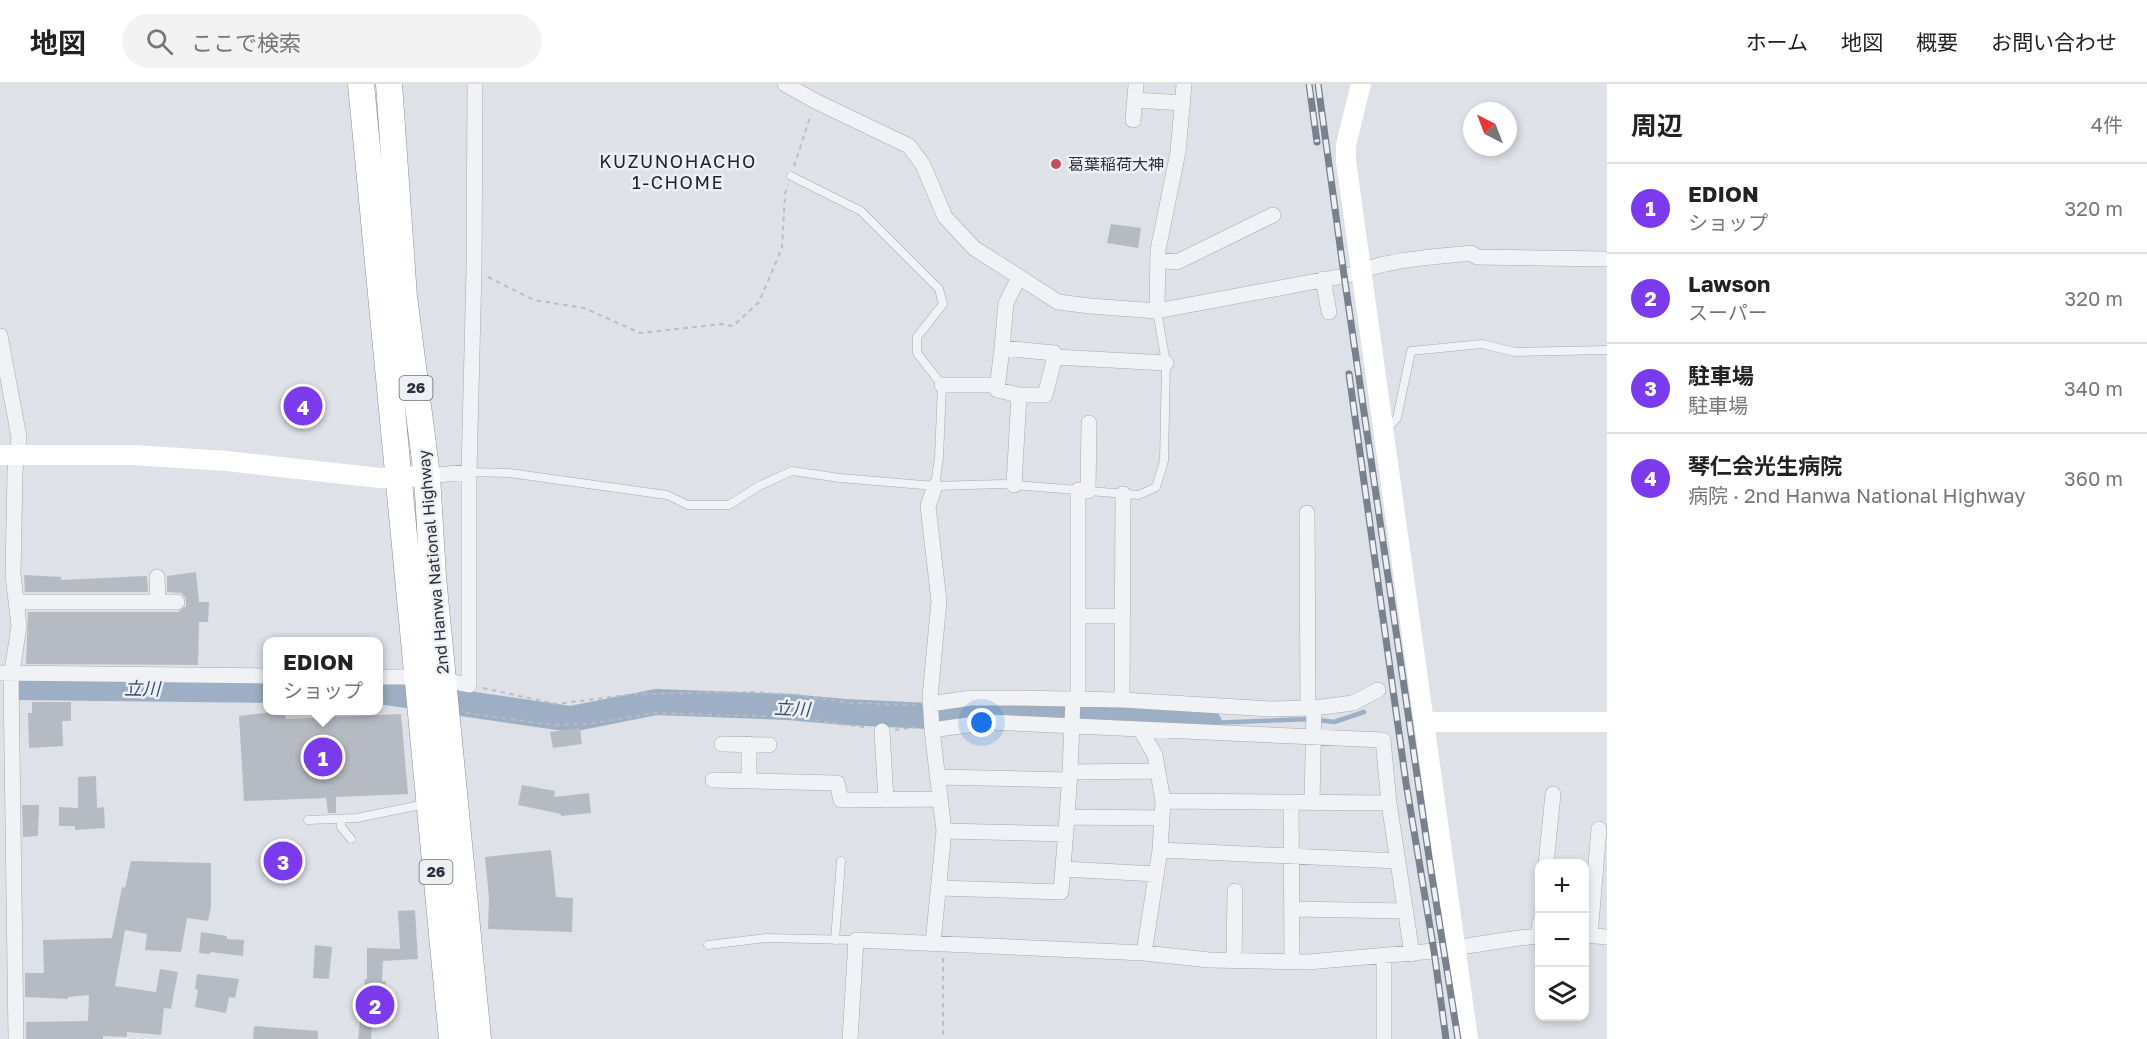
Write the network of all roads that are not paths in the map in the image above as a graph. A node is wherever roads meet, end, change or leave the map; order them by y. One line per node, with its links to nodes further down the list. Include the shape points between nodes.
1 (361, 84): 32 (highway, 2nd Hanwa National Highway / 26)
2 (389, 84): 31 (highway, 2nd Hanwa National Highway / 26, via 404,297)
3 (476, 84): 30 (street)
4 (785, 84): 15 (street, via 909,146 922,165 945,217 974,248)
5 (1184, 84): 8 (street)
6 (1361, 84): 14 (street, via 1346,145)
7 (1135, 92): 8 (street); 9 (street)
8 (1183, 103): 13 (street)
9 (1133, 120)
10 (791, 176): 24 (lane, via 861,211 939,289 943,304 917,337 917,353)
11 (1273, 215): 13 (street, via 1177,262)
12 (1607, 259): 14 (street, via 1477,257 1471,253)
13 (1158, 260): 17 (street)
14 (1361, 271): 16 (street); 28 (street)
15 (1019, 277): 17 (street, via 1058,302); 20 (street, via 1006,303)
16 (1323, 279): 17 (street); 18 (street)
17 (1157, 311): 23 (lane)
18 (1329, 312)
19 (0, 336): 29 (street, via 19,437)
20 (1002, 348): 22 (street, via 1054,353); 25 (street)
21 (1607, 350): 28 (lane, via 1515,352 1482,344 1411,351 1397,418)
22 (1055, 357): 23 (street); 26 (street, via 1045,395)
23 (1166, 363): 36 (lane, via 1164,461 1156,487 1139,495)
24 (942, 385): 25 (street); 34 (lane)
25 (997, 385): 26 (street, via 997,390)
26 (1019, 395): 33 (street)
27 (1089, 423): 35 (street)
28 (1383, 432): 55 (street)
29 (9, 455): 32 (street, via 156,457); 39 (street, via 15,472)
30 (469, 472): 31 (street); 34 (lane, via 667,495 688,505 729,505 792,471); 49 (street, via 468,685)
31 (427, 476): 32 (street); 49 (highway, 2nd Hanwa National Highway / 26)
32 (398, 477): 47 (highway, 2nd Hanwa National Highway / 26)
33 (1014, 485): 34 (lane); 35 (lane)
34 (934, 486): 53 (street, via 928,506 939,601)
35 (1083, 491): 36 (lane); 42 (street)
36 (1123, 494): 43 (street)
37 (1307, 513): 54 (street)
38 (157, 578): 40 (street)
39 (16, 602): 40 (street, via 79,609); 44 (street, via 20,626)
40 (158, 602): 41 (street)
41 (177, 602)
42 (1078, 616): 43 (street); 50 (street)
43 (1123, 616): 51 (street)
44 (8, 674): 45 (street); 111 (street)
45 (263, 676)
46 (383, 678): 47 (street)
47 (418, 689): 76 (highway, 2nd Hanwa National Highway / 26)
48 (1378, 690): 54 (street, via 1353,703)
49 (445, 697): 113 (highway, 2nd Hanwa National Highway / 26)
50 (1075, 700): 51 (street); 53 (street, via 970,698); 57 (street)
51 (1122, 700): 52 (street)
52 (1145, 703): 54 (street); 59 (street)
53 (930, 705): 58 (street)
54 (1312, 709): 61 (street)
55 (1425, 722): 56 (street); 105 (street)
56 (1607, 722)
57 (1073, 723): 58 (street, via 989,722); 59 (street); 66 (street)
58 (932, 727): 67 (street)
59 (1143, 727): 61 (street); 65 (street)
60 (882, 731): 72 (street)
61 (1313, 733): 75 (street); 77 (street, via 1383,740)
62 (722, 744): 63 (street)
63 (749, 744): 64 (street); 69 (street)
64 (769, 745)
65 (1158, 771): 66 (street); 73 (street)
66 (1070, 776): 67 (street); 78 (street)
67 (937, 777): 71 (street)
68 (714, 780): 69 (street)
69 (749, 781): 72 (street, via 837,783 841,800)
70 (1553, 794): 88 (street)
71 (940, 799): 72 (street); 83 (street)
72 (886, 800)
73 (1163, 801): 74 (street); 79 (street)
74 (1292, 802): 75 (street); 87 (street)
75 (1312, 802): 77 (street)
76 (429, 803): 81 (lane); 112 (highway, 2nd Hanwa National Highway / 26)
77 (1389, 803): 90 (street)
78 (1067, 818): 79 (street); 84 (street)
79 (1162, 818): 86 (street)
80 (308, 820): 81 (lane)
81 (341, 820): 85 (lane, via 341,827)
82 (1599, 829): 97 (street)
83 (944, 831): 84 (street); 93 (street)
84 (1066, 834): 91 (street)
85 (351, 839)
86 (1160, 850): 87 (street); 92 (street)
87 (1292, 856): 90 (street); 95 (street)
88 (1546, 859)
89 (841, 861): 101 (lane)
90 (1398, 861): 96 (street)
91 (1063, 869): 92 (street); 93 (street, via 1061,892)
92 (1156, 874): 106 (street)
93 (939, 888): 103 (street)
94 (1235, 891): 109 (street)
95 (1292, 909): 96 (street); 110 (street)
96 (1406, 911): 107 (street)
97 (1589, 917)
98 (1535, 932): 105 (street)
99 (1589, 935): 100 (street)
100 (1607, 937)
101 (835, 940): 102 (lane); 104 (lane, via 766,938)
102 (856, 940): 103 (street); 114 (street)
103 (938, 943): 106 (street)
104 (708, 945)
105 (1455, 947): 107 (street); 116 (street)
106 (1144, 953): 109 (street)
107 (1412, 954): 108 (street)
108 (1384, 957): 110 (street); 115 (street)
109 (1234, 960): 110 (street)
110 (1292, 962)
111 (16, 1039)
112 (452, 1039)
113 (478, 1039)
114 (850, 1039)
115 (1384, 1039)
116 (1468, 1039)

